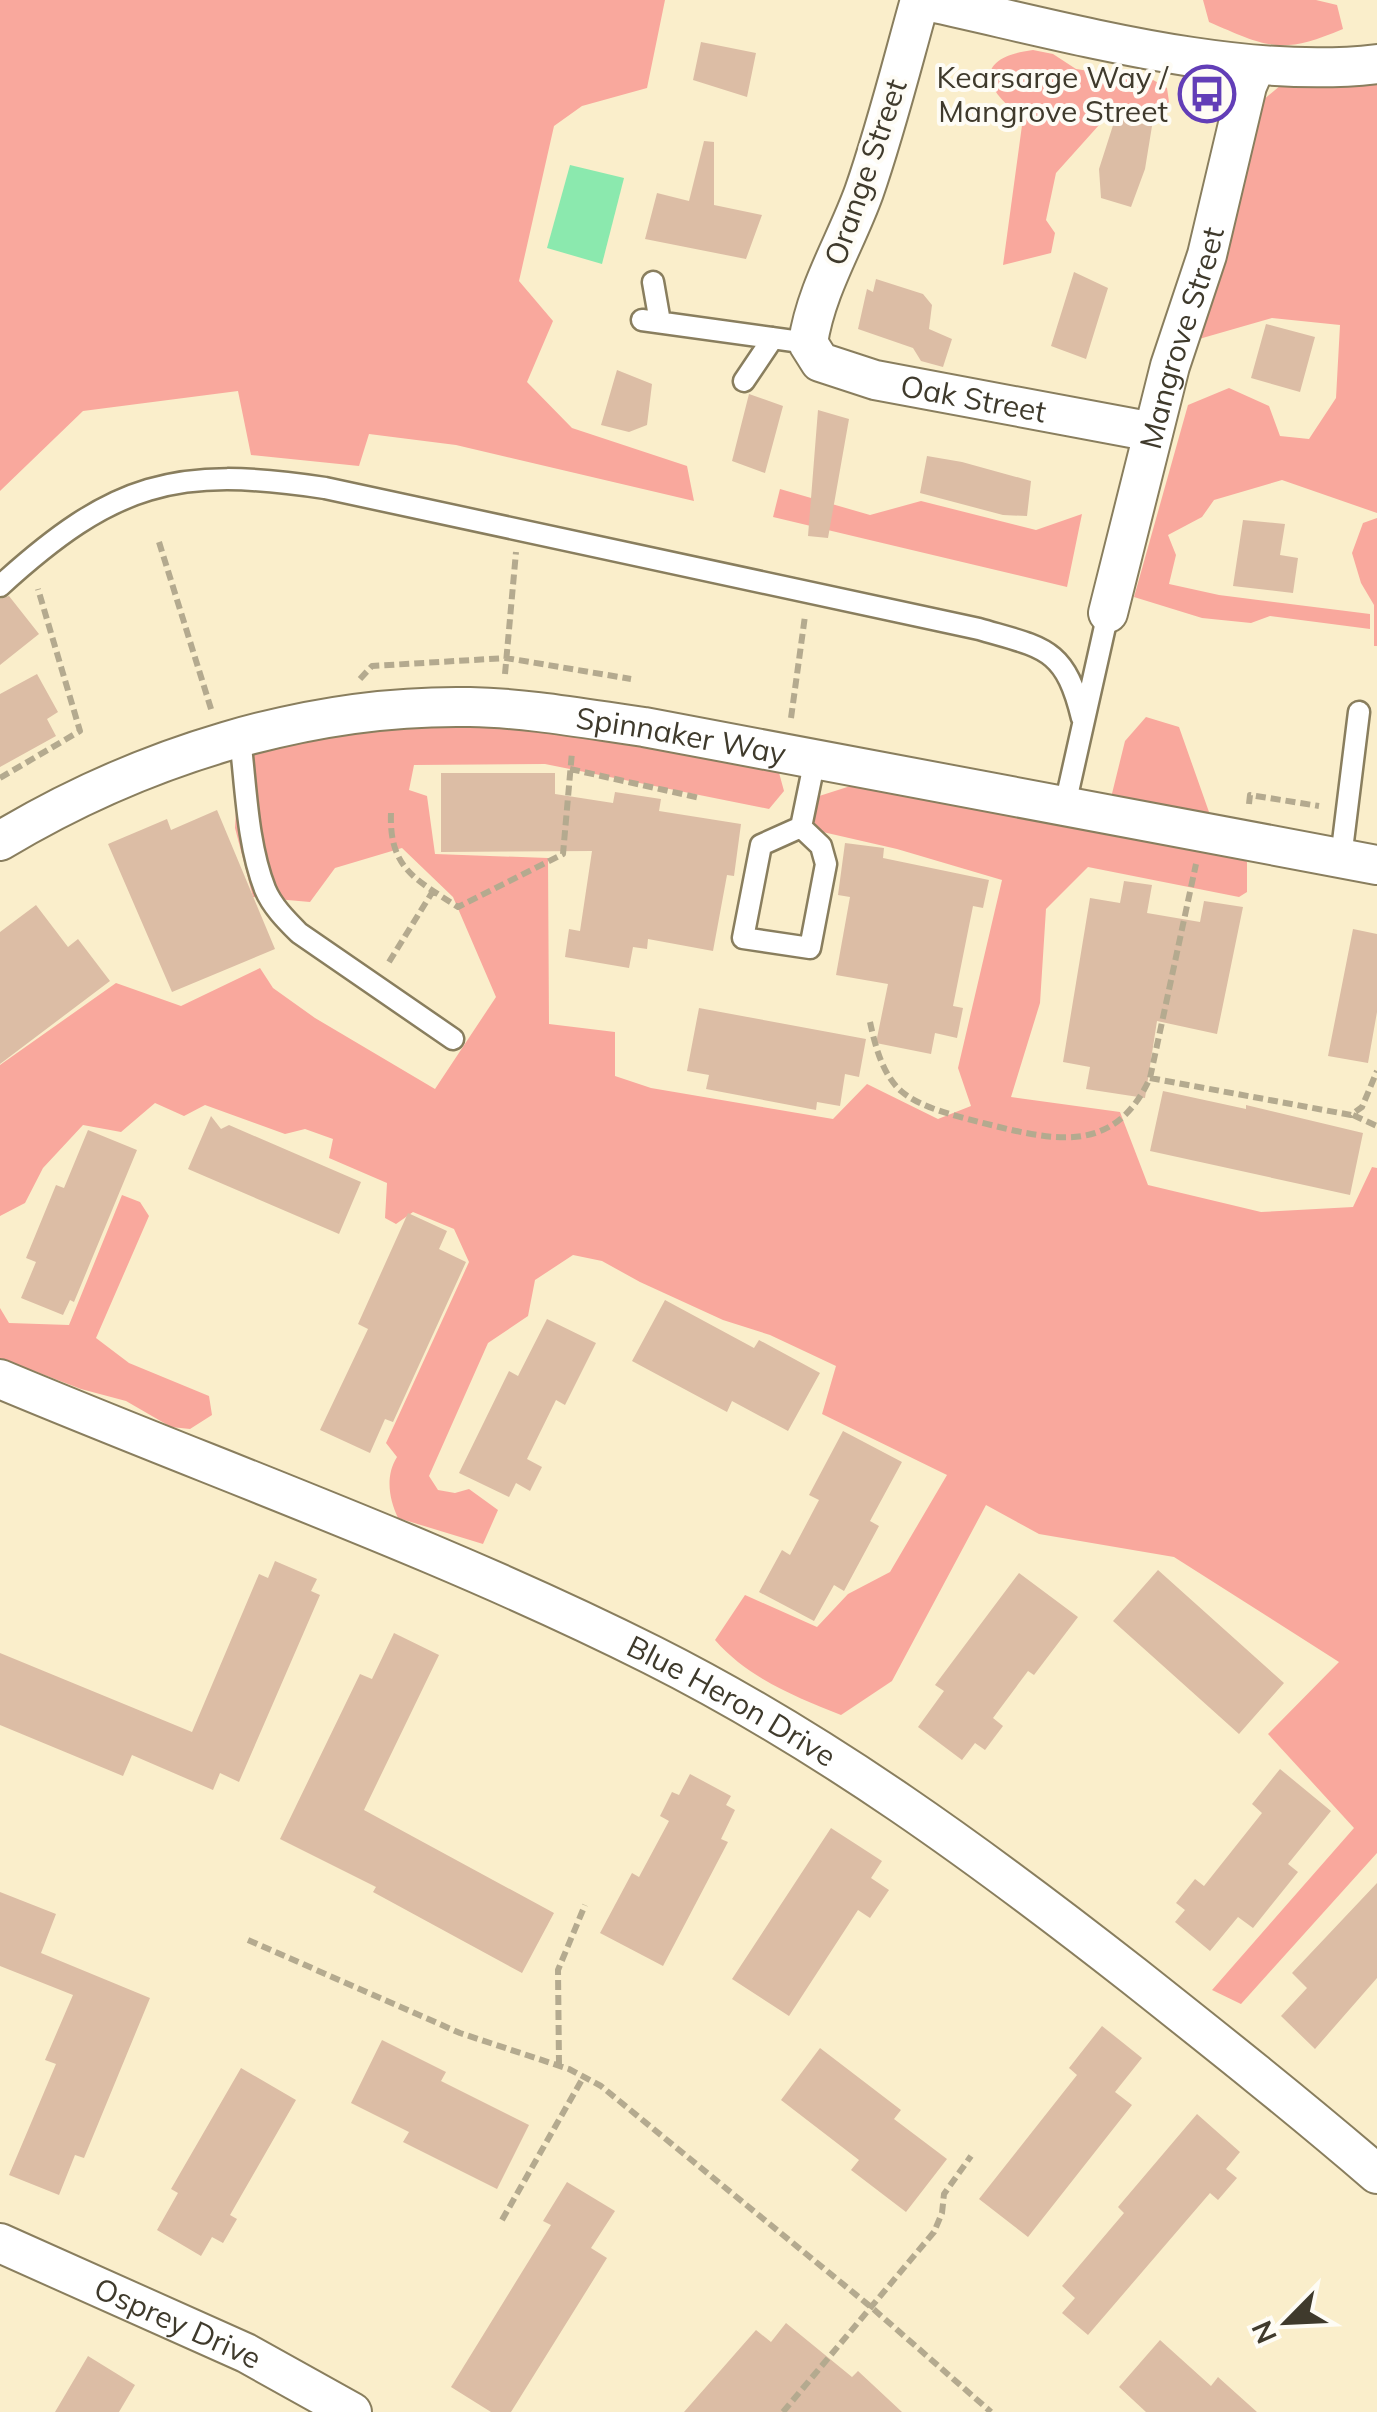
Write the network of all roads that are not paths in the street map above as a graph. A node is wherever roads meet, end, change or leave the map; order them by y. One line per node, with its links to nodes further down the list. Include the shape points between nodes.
1 (920, 0): 3 (street); 5 (street, Orange Street, via 862,195 820,297)
2 (1377, 64): 3 (street)
3 (1256, 65): 7 (street, Mangrove Street)
4 (653, 282): 5 (lane, via 651,321)
5 (791, 340): 6 (lane); 7 (street, Oak Street, via 840,370 932,381)
6 (744, 381)
7 (1152, 432): 9 (street, Mangrove Street)
8 (0, 586): 11 (lane, via 81,520 122,498 165,483 262,478 980,629 1042,650 1063,665)
9 (1108, 613): 11 (lane)
10 (1360, 712): 17 (lane)
11 (1082, 718): 14 (lane)
12 (228, 731): 13 (street, Spinnaker Way, via 360,712 472,706); 16 (street, Spinnaker Way); 18 (lane, via 266,890 281,916)
13 (802, 746): 14 (street, Spinnaker Way); 15 (lane)
14 (1065, 805): 17 (street, Spinnaker Way)
15 (801, 827): 15 (lane, via 762,846 743,938 810,948 826,864 821,846)
16 (0, 840)
17 (1359, 861)
18 (454, 1039)
19 (0, 1379): 20 (street, Blue Heron Drive, via 429,1553 654,1656 741,1704 986,1860)
20 (1377, 2174)
21 (0, 2243): 22 (street, Osprey Drive, via 246,2352)
22 (352, 2412)

